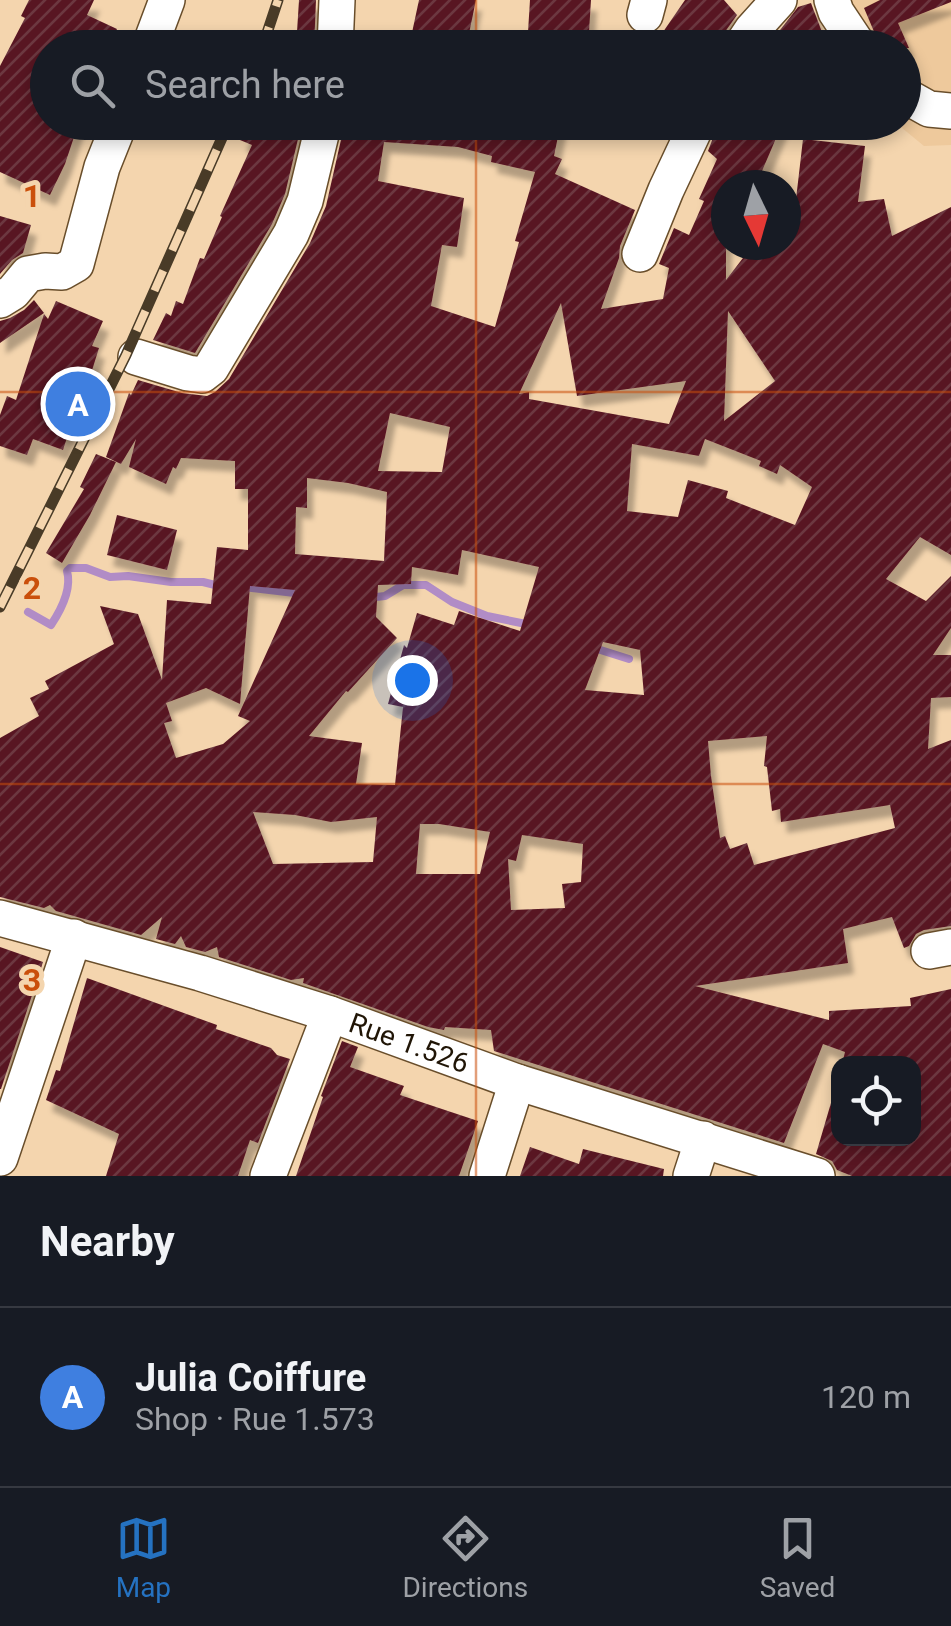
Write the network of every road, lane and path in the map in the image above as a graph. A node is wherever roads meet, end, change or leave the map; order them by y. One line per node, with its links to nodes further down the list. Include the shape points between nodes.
1 (167, 0): 5 (street)
2 (337, 0): 6 (street)
3 (778, 0): 7 (street)
4 (832, 0): 8 (street)
5 (156, 30)
6 (336, 30)
7 (752, 30)
8 (848, 30)
9 (921, 105): 10 (street)
10 (951, 111)
11 (113, 140): 15 (street, via 76,264 28,274)
12 (320, 140): 16 (street, via 306,201 211,368 188,373)
13 (690, 140): 14 (street)
14 (640, 254)
15 (0, 300)
16 (136, 357)
17 (0, 918): 18 (street, Rue 1.526)
18 (74, 937): 19 (street, Rue 1.526); 22 (street)
19 (330, 1014): 20 (street, Rue 1.526); 23 (street)
20 (517, 1082): 21 (street, Rue 1.526); 24 (street)
21 (703, 1139): 25 (street); 26 (street, Rue 1.526)
22 (0, 1158)
23 (268, 1176)
24 (486, 1176)
25 (691, 1176)
26 (817, 1176)

